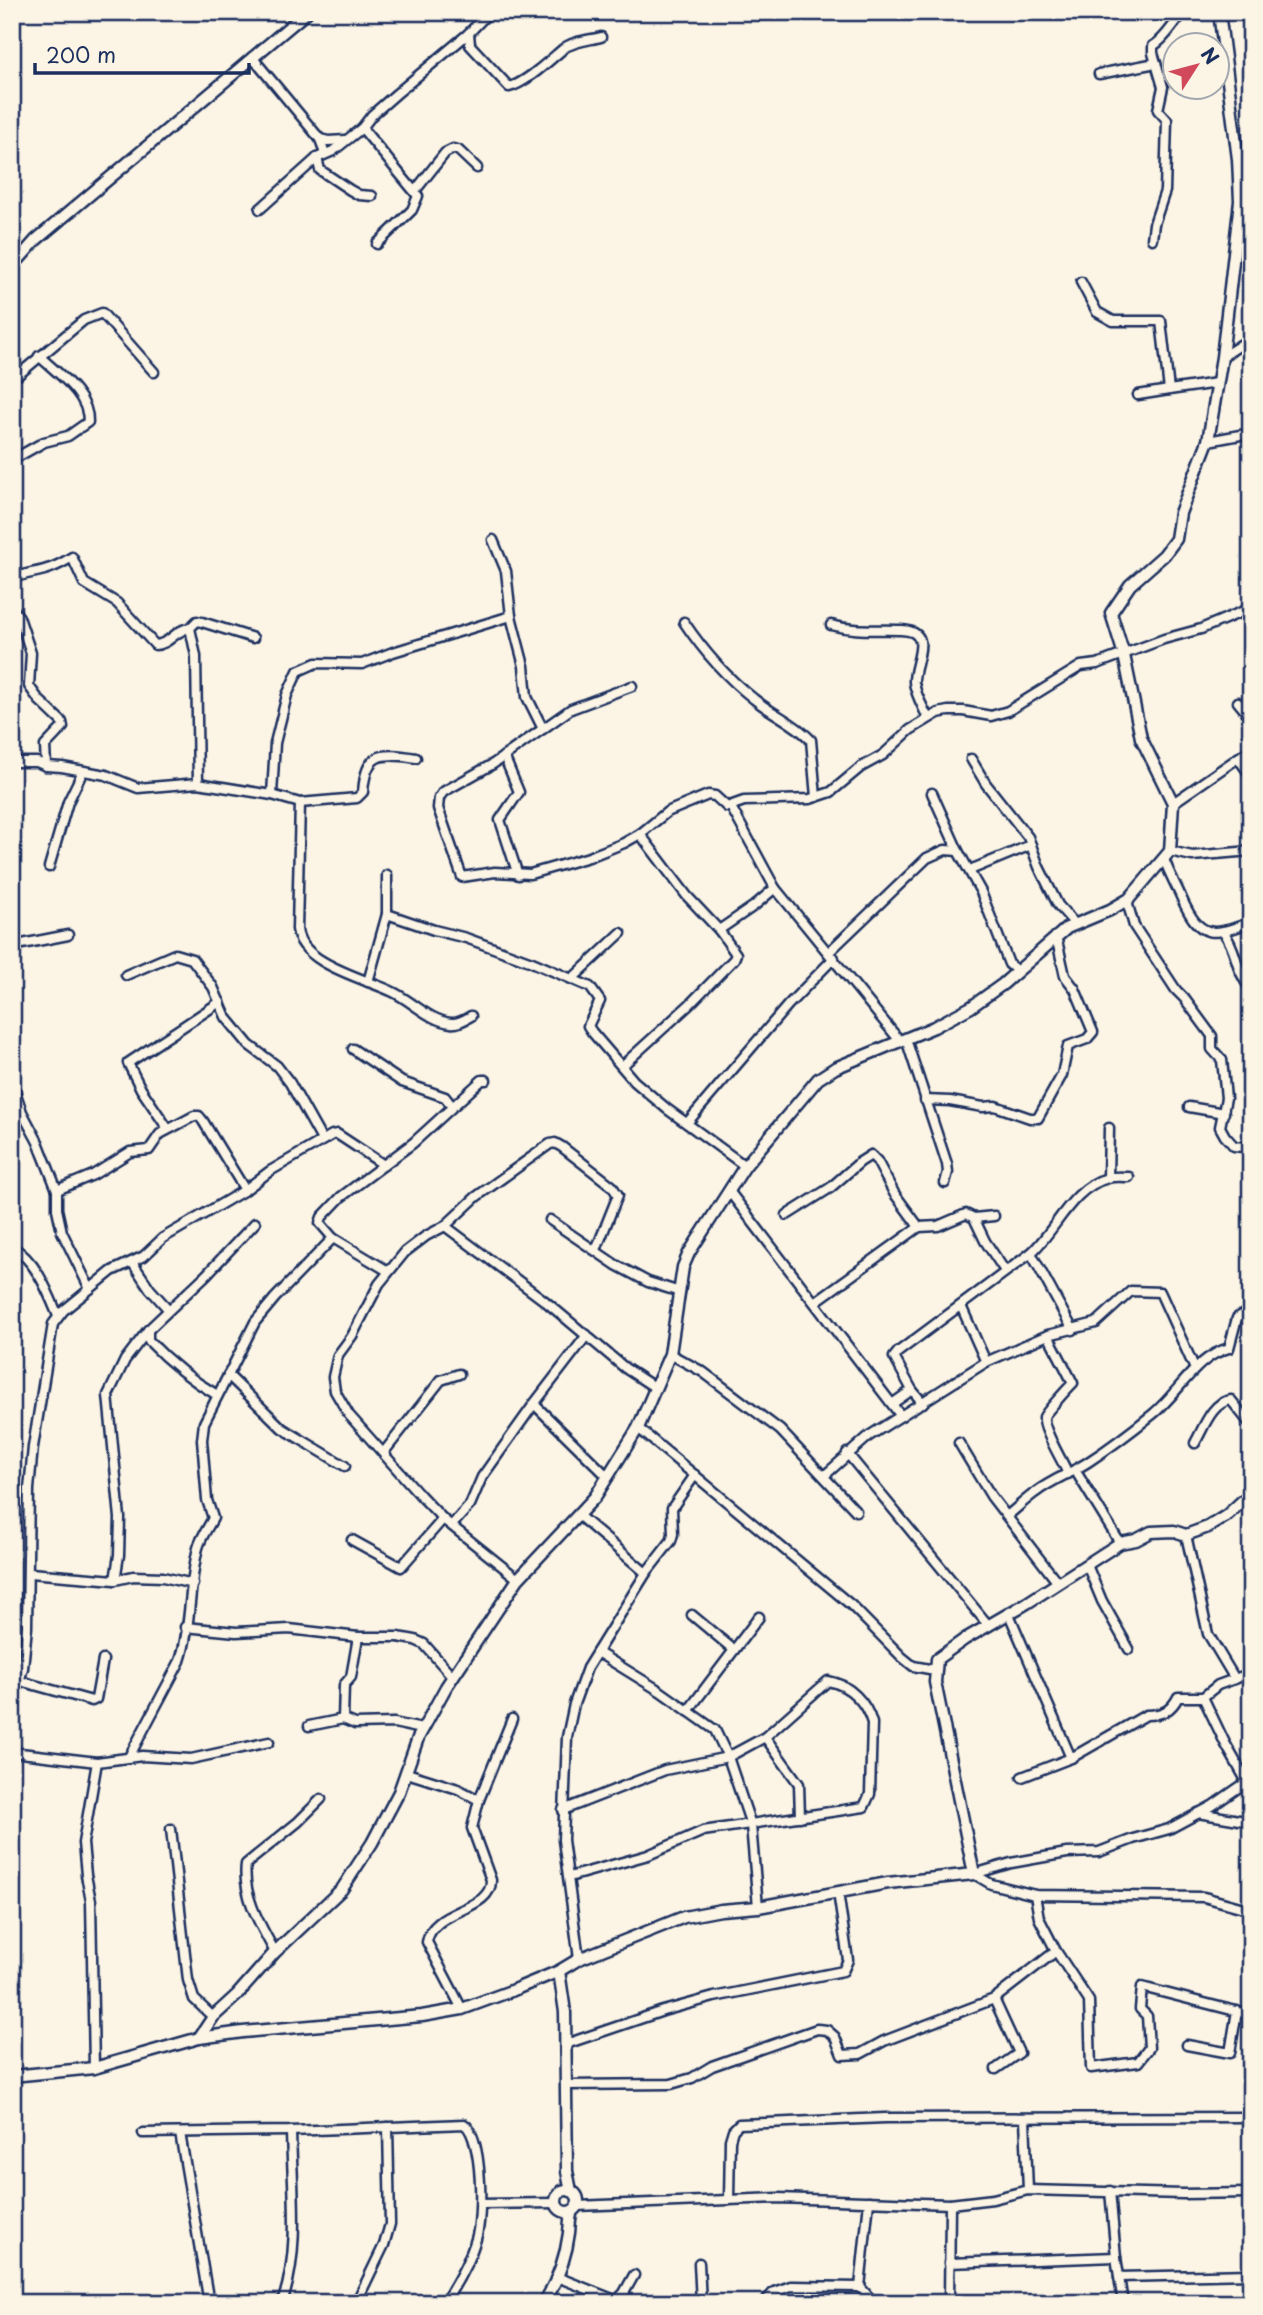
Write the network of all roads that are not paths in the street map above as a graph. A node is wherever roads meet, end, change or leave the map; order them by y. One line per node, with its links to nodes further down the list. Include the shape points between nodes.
1 (306, 12): 9 (street)
2 (489, 12): 5 (street)
3 (1185, 12): 10 (street, via 1153,46)
4 (1219, 12): 26 (street, via 1240,201)
5 (469, 33): 7 (street); 8 (street)
6 (601, 37): 8 (street, via 567,46 513,87)
7 (456, 45): 8 (street); 12 (street)
8 (470, 45)
9 (252, 57): 13 (street); 22 (street, via 36,240)
10 (1156, 63): 11 (street); 20 (street, via 1163,87 1158,110 1167,120 1166,170)
11 (1099, 74)
12 (362, 128): 14 (street); 17 (street)
13 (320, 139): 14 (street); 15 (street)
14 (346, 140): 15 (street)
15 (321, 156): 18 (street, via 320,170 359,195); 19 (street)
16 (477, 168): 17 (street, via 453,149)
17 (415, 191): 21 (street, via 419,199 412,210)
18 (372, 196)
19 (260, 209)
20 (1152, 239)
21 (377, 244)
22 (12, 267)
23 (1081, 282): 30 (street, via 1097,312 1113,321 1161,321)
24 (1251, 338): 26 (street)
25 (39, 356): 27 (street, via 84,320 102,313); 28 (street); 34 (street, via 84,400 88,422 68,436 44,442)
26 (1222, 356): 29 (street)
27 (155, 372)
28 (18, 375)
29 (1217, 383): 30 (street); 33 (street)
30 (1169, 390): 31 (street)
31 (1138, 395)
32 (1251, 433): 33 (street)
33 (1208, 441): 44 (street, via 1180,513 1176,539 1130,585 1111,613)
34 (12, 460)
35 (493, 540): 39 (street, via 506,571)
36 (12, 578): 42 (street, via 56,568 72,557 85,583 117,603 155,645)
37 (12, 608): 56 (street, via 32,653 29,686 62,722 45,746)
38 (1251, 608): 44 (street)
39 (511, 616): 49 (street, via 527,697); 61 (street, via 362,664 316,663 298,671 275,743)
40 (684, 622): 62 (street, via 704,652 755,701 811,740)
41 (831, 625): 47 (street, via 851,631 911,630 918,636 921,645 914,685)
42 (190, 628): 43 (street, via 197,621); 59 (street, via 196,668)
43 (253, 638)
44 (1124, 655): 47 (street, via 1081,666 998,715 947,711); 64 (street, via 1141,738)
45 (632, 685): 49 (street, via 571,709)
46 (1238, 702): 48 (street)
47 (928, 718): 62 (street, via 831,792)
48 (1251, 718)
49 (543, 729): 51 (street)
50 (1251, 749): 53 (street)
51 (504, 756): 74 (street, via 519,792 500,820); 74 (street, via 443,792 438,808 462,877 495,872)
52 (416, 758): 63 (street, via 369,762 363,792 357,798)
53 (1238, 758): 58 (street); 64 (street)
54 (971, 759): 67 (street)
55 (12, 762): 56 (street)
56 (46, 766): 57 (street)
57 (83, 771): 59 (street, via 138,788); 71 (street, via 68,802)
58 (1251, 776)
59 (198, 783): 61 (street)
60 (932, 793): 68 (street)
61 (272, 795): 63 (street)
62 (816, 797): 65 (street, via 744,801)
63 (300, 803): 90 (street, via 297,935 321,961)
64 (1173, 803): 70 (street)
65 (731, 807): 66 (street, via 708,795 667,812); 75 (street)
66 (640, 834): 74 (street, via 589,857); 80 (street)
67 (1031, 845): 72 (street); 79 (street, via 1058,905)
68 (958, 851): 72 (street); 86 (street, via 945,850 927,858)
69 (1251, 851): 70 (street)
70 (1167, 855): 76 (street); 82 (street, via 1193,922)
71 (49, 867)
72 (970, 870): 87 (street, via 1009,964)
73 (387, 875): 77 (street)
74 (518, 875)
75 (775, 888): 80 (street); 86 (street)
76 (1129, 899): 79 (street); 102 (street, via 1141,938 1212,1037 1212,1049 1222,1060)
77 (387, 914): 89 (street); 90 (street)
78 (1251, 922): 82 (street)
79 (1075, 924): 84 (street)
80 (719, 930): 96 (street, via 732,946 734,959)
81 (621, 933): 89 (street)
82 (1224, 933): 91 (street, via 1238,972)
83 (68, 935): 85 (street)
84 (1056, 936): 87 (street); 99 (street, via 1065,976 1093,1032 1068,1046 1062,1074 1038,1118 995,1106)
85 (12, 946)
86 (831, 955): 94 (street); 103 (street)
87 (1017, 971): 94 (street, via 971,1007)
88 (126, 975): 92 (street, via 181,955 192,960)
89 (573, 978): 96 (street, via 596,993 600,1001 588,1026)
90 (368, 982): 93 (street, via 441,1020 458,1023)
91 (1251, 989)
92 (220, 1002): 105 (street, via 128,1063); 106 (street, via 249,1045 277,1066 290,1083)
93 (471, 1016)
94 (903, 1040): 99 (street); 109 (street, via 824,1073)
95 (353, 1049): 100 (street, via 402,1082 445,1097)
96 (622, 1066): 103 (street)
97 (486, 1080): 100 (street)
98 (12, 1082): 113 (street)
99 (925, 1100): 112 (street, via 947,1164)
100 (452, 1107): 108 (street)
101 (1189, 1107): 102 (street)
102 (1224, 1113): 107 (street, via 1220,1127 1225,1136 1234,1146)
103 (687, 1123): 109 (street)
104 (1109, 1128): 111 (street)
105 (168, 1129): 113 (street, via 149,1150 130,1152); 114 (street, via 199,1116)
106 (322, 1140): 108 (street, via 337,1134); 114 (street)
107 (1251, 1148)
108 (384, 1165): 123 (street, via 341,1196 322,1217 320,1223)
109 (745, 1166): 115 (street)
110 (1129, 1177): 111 (street)
111 (1108, 1178): 126 (street, via 1076,1197)
112 (945, 1183)
113 (57, 1190): 130 (street, via 62,1232)
114 (245, 1190): 127 (street, via 163,1238)
115 (729, 1191): 131 (street, via 688,1253); 132 (street)
116 (787, 1215): 122 (street, via 871,1156)
117 (994, 1216): 118 (street)
118 (974, 1219): 122 (street, via 966,1214 938,1226); 129 (street)
119 (550, 1220): 125 (street)
120 (255, 1223): 134 (street)
121 (444, 1226): 125 (street, via 496,1182 555,1143 618,1195); 128 (street, via 405,1252); 139 (street)
122 (919, 1227): 132 (street)
123 (333, 1238): 128 (street); 147 (street, via 262,1314)
124 (12, 1247): 136 (street, via 39,1276)
125 (596, 1250): 131 (street, via 648,1282)
126 (1031, 1253): 129 (street); 138 (street)
127 (132, 1262): 130 (street); 134 (street)
128 (388, 1271): 159 (street, via 338,1355 333,1377 335,1391 349,1415)
129 (1005, 1271): 133 (street)
130 (90, 1289): 136 (street)
131 (680, 1293): 143 (street)
132 (815, 1302): 153 (street)
133 (961, 1306): 144 (street); 149 (street, via 894,1357)
134 (168, 1309): 137 (street)
135 (1244, 1314): 145 (street, via 1237,1318 1229,1348 1212,1354)
136 (58, 1316): 176 (street, via 46,1354 33,1447)
137 (148, 1330): 141 (street); 142 (street)
138 (1073, 1330): 140 (street); 145 (street, via 1096,1324 1131,1291 1160,1292)
139 (587, 1335): 148 (street); 152 (street)
140 (1048, 1335): 144 (street); 162 (street, via 1073,1383 1044,1419)
141 (148, 1340): 142 (street); 150 (street)
142 (137, 1345): 179 (street, via 108,1395 120,1518)
143 (670, 1354): 148 (street); 165 (street, via 760,1414)
144 (986, 1362): 151 (street)
145 (1195, 1369): 162 (street, via 1130,1433)
146 (458, 1374): 159 (street, via 441,1380)
147 (228, 1375): 150 (street); 161 (street, via 282,1428)
148 (654, 1387): 156 (street)
149 (912, 1390): 151 (street); 153 (street)
150 (217, 1395): 181 (street, via 202,1440 213,1518 198,1548)
151 (923, 1403): 154 (street)
152 (534, 1404): 164 (street); 171 (street, via 482,1477 470,1505)
153 (892, 1404): 154 (street)
154 (901, 1416): 160 (street)
155 (1251, 1424): 158 (street, via 1236,1403 1226,1400 1212,1411)
156 (638, 1428): 163 (street); 164 (street)
157 (959, 1443): 169 (street)
158 (1195, 1443)
159 (384, 1452): 170 (street)
160 (847, 1453): 165 (street); 185 (street)
161 (345, 1466)
162 (1071, 1472): 169 (street, via 1038,1490); 174 (street)
163 (695, 1475): 177 (street, via 671,1508 671,1541); 192 (street, via 850,1605 913,1666)
164 (607, 1476): 168 (street)
165 (824, 1476): 167 (street)
166 (1250, 1495): 172 (street, via 1208,1528)
167 (856, 1511)
168 (578, 1515): 177 (street); 178 (street)
169 (1007, 1516): 180 (street)
170 (443, 1519): 171 (street); 173 (street, via 401,1567)
171 (452, 1525): 178 (street)
172 (1186, 1535): 174 (street, via 1151,1532); 195 (street, via 1208,1634)
173 (352, 1540)
174 (1120, 1543): 175 (street)
175 (1087, 1565): 180 (street); 188 (street)
176 (30, 1573): 179 (street); 196 (street)
177 (646, 1573): 190 (street)
178 (518, 1579): 194 (street)
179 (115, 1580): 181 (street, via 163,1577)
180 (1058, 1583): 182 (street)
181 (193, 1584): 186 (street)
182 (1009, 1614): 185 (street); 211 (street)
183 (692, 1615): 189 (street)
184 (759, 1617): 189 (street)
185 (989, 1626): 192 (street, via 937,1659)
186 (185, 1627): 187 (street, via 236,1632 289,1629); 206 (street, via 180,1661)
187 (358, 1637): 194 (street, via 398,1637 424,1644); 200 (street, via 351,1677 344,1685)
188 (1129, 1649)
189 (734, 1650): 199 (street)
190 (597, 1652): 199 (street); 218 (street, via 587,1668 567,1737)
191 (103, 1660): 196 (street, via 92,1701)
192 (935, 1670): 224 (street)
193 (1251, 1673): 195 (street)
194 (453, 1677): 203 (street)
195 (1235, 1679): 197 (street)
196 (20, 1681): 198 (street)
197 (1203, 1697): 211 (street, via 1178,1697 1174,1707 1146,1716); 215 (street)
198 (12, 1708)
199 (688, 1711): 210 (street, via 715,1730)
200 (343, 1719): 202 (street); 203 (street)
201 (512, 1719): 217 (street)
202 (309, 1726)
203 (422, 1729): 213 (street)
204 (765, 1737): 210 (street); 220 (street, via 799,1784); 220 (street, via 828,1681 843,1684 869,1713 870,1794 864,1807)
205 (269, 1742): 208 (street, via 191,1759)
206 (135, 1746): 208 (street); 209 (street)
207 (12, 1752): 212 (street)
208 (142, 1756): 209 (street)
209 (129, 1757): 212 (street)
210 (727, 1757): 218 (street, via 665,1770); 222 (street)
211 (1071, 1758): 214 (street)
212 (97, 1762): 242 (street, via 83,1843 91,1901)
213 (407, 1773): 217 (street); 231 (street, via 372,1843 342,1889)
214 (1022, 1777)
215 (1249, 1780): 219 (street)
216 (321, 1799): 231 (street, via 246,1864 249,1897)
217 (479, 1800): 235 (street, via 472,1828 491,1888 485,1897 440,1921 427,1942)
218 (563, 1810): 225 (street)
219 (1198, 1814): 221 (street); 224 (street, via 1169,1829 1099,1852 1067,1853)
220 (800, 1817): 222 (street)
221 (1251, 1822)
222 (751, 1825): 225 (street, via 704,1831 648,1855); 228 (street)
223 (171, 1829): 238 (street, via 188,1980 194,1999)
224 (975, 1874): 226 (street); 227 (street, via 991,1884)
225 (569, 1877): 232 (street)
226 (838, 1892): 228 (street); 240 (street, via 848,1960 843,1971 714,1997)
227 (1035, 1895): 229 (street, via 1203,1897); 230 (street, via 1039,1918)
228 (758, 1907): 232 (street, via 684,1917)
229 (1251, 1910)
230 (1056, 1951): 234 (street); 236 (street, via 1089,2001 1091,2068 1138,2062 1149,2049 1147,2017 1140,2009 1142,1987)
231 (275, 1952): 238 (street)
232 (579, 1959): 233 (street)
233 (559, 1970): 235 (street); 240 (street)
234 (994, 1999): 243 (street, via 1019,2053); 245 (street, via 860,2054 842,2055 835,2037 827,2029 817,2029 671,2084)
235 (462, 2009): 239 (street)
236 (1237, 2011): 237 (street); 241 (street, via 1230,2053)
237 (1251, 2015)
238 (213, 2017): 239 (street)
239 (198, 2038): 242 (street)
240 (566, 2044): 245 (street)
241 (1187, 2045)
242 (94, 2068): 244 (street)
243 (996, 2069)
244 (12, 2076)
245 (566, 2085): 258 (street)
246 (1251, 2117): 247 (street)
247 (1025, 2119): 252 (street); 255 (street, via 739,2124 730,2140)
248 (388, 2127): 249 (street); 257 (street, via 467,2126 476,2147); 271 (street, via 390,2224)
249 (291, 2131): 251 (street); 270 (street, via 294,2231)
250 (143, 2133): 251 (street)
251 (180, 2133): 269 (street)
252 (1028, 2190): 253 (street); 259 (street)
253 (1110, 2191): 254 (street); 260 (street)
254 (1251, 2193)
255 (729, 2200): 256 (street); 258 (street)
256 (869, 2201): 259 (street); 267 (street)
257 (481, 2204): 258 (street); 272 (street, via 477,2237)
258 (568, 2204): 265 (street, via 569,2234)
259 (950, 2204): 262 (street)
260 (1116, 2257): 262 (street); 266 (street)
261 (699, 2263): 274 (street)
262 (950, 2263): 277 (street)
263 (1251, 2274): 266 (street)
264 (634, 2275): 268 (street)
265 (557, 2277): 268 (street); 273 (street)
266 (1118, 2277): 278 (street)
267 (860, 2287): 275 (street, via 791,2287 774,2292); 276 (street)
268 (614, 2302)
269 (209, 2303)
270 (282, 2303)
271 (356, 2303)
272 (444, 2303)
273 (544, 2303)
274 (701, 2303)
275 (764, 2303)
276 (874, 2303)
277 (949, 2303)
278 (1123, 2303)

